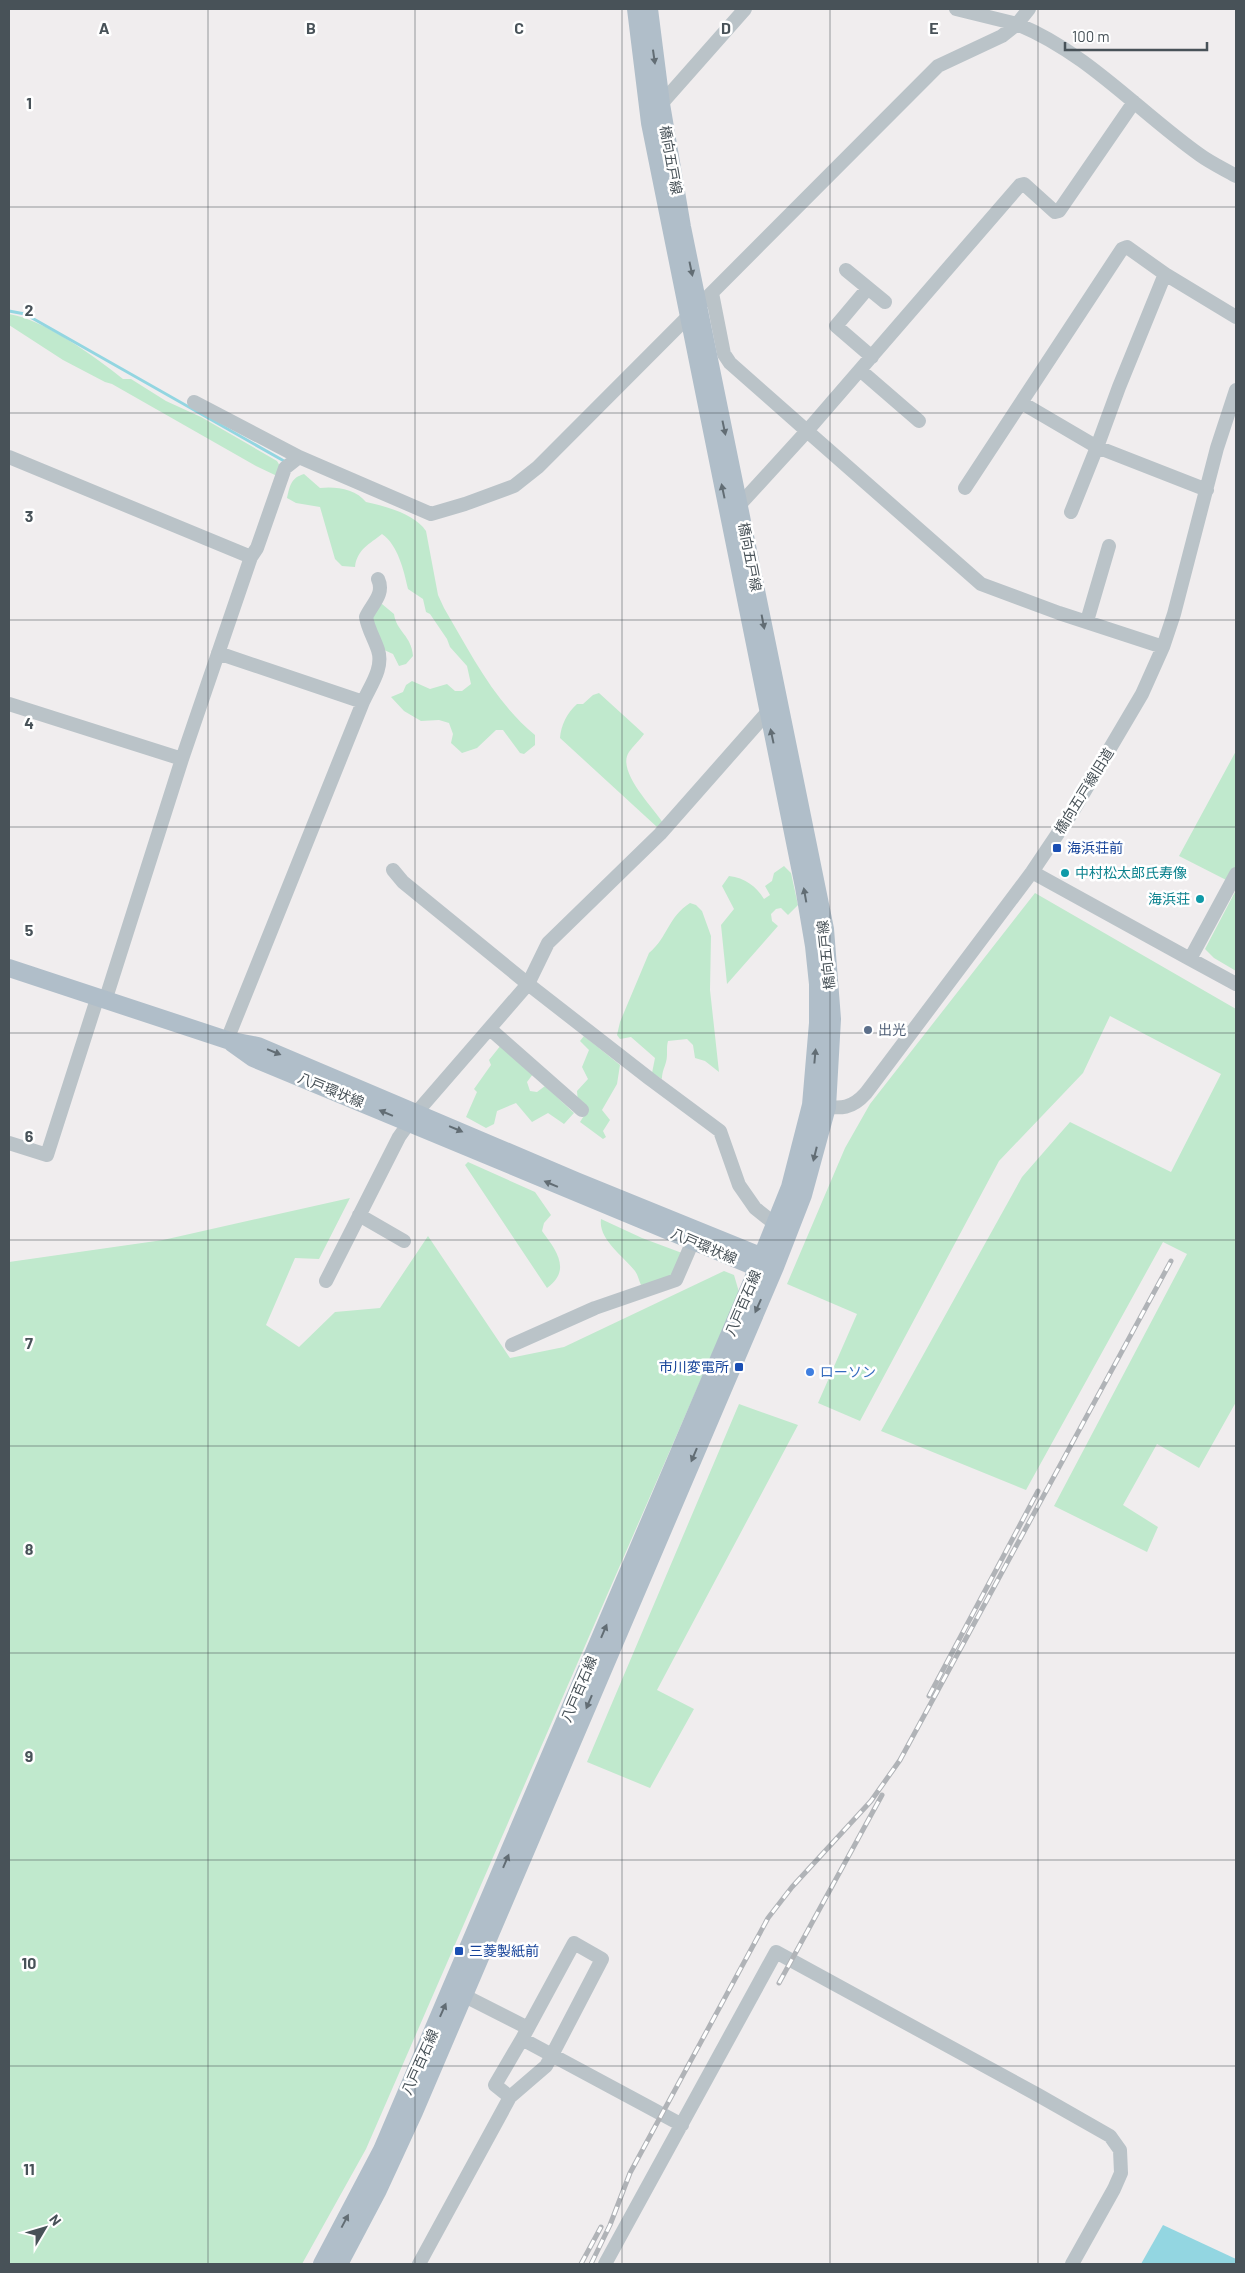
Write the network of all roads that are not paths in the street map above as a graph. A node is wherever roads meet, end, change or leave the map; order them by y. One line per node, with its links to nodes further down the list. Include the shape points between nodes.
1 (636, 9): 14 (main road, 橋向五戸線, via 650,123)
2 (649, 9): 8 (main road, 橋向五戸線, one-way to 8)
3 (745, 9): 8 (street)
4 (956, 9): 6 (street)
5 (1029, 9): 6 (street)
6 (1017, 24): 7 (street, via 1056,42 1086,62); 14 (street, via 1002,36 938,66)
7 (1134, 102): 9 (street, via 1200,156); 16 (street, via 1058,211 1055,212 1024,184 1020,185)
8 (661, 104): 14 (main road, 橋向五戸線, one-way to 14, via 682,227)
9 (1236, 176)
10 (846, 270): 12 (street)
11 (1165, 274): 15 (street); 20 (street, via 1126,247 1122,249); 23 (street)
12 (868, 288): 13 (street); 16 (street, via 836,326)
13 (884, 302)
14 (704, 311): 22 (street, via 730,363); 25 (street, via 538,467 514,486 473,501 431,514); 28 (main road, 橋向五戸線)
15 (1236, 317)
16 (872, 357): 17 (street)
17 (860, 370): 21 (street); 22 (street)
18 (1236, 390): 27 (street, 橋向五戸線旧道)
19 (194, 402): 25 (street)
20 (1022, 403): 23 (street); 26 (street)
21 (919, 421)
22 (807, 431): 28 (street); 33 (street, via 981,584)
23 (1097, 447): 27 (street); 29 (street)
24 (9, 457): 31 (street)
25 (299, 457): 31 (street, via 285,468 257,548)
26 (966, 488)
27 (1206, 490): 34 (street, 橋向五戸線旧道)
28 (734, 511): 38 (main road, 橋向五戸線)
29 (1071, 512)
30 (1109, 546): 33 (street)
31 (251, 556): 35 (street)
32 (378, 579): 36 (street, via 380,593 366,617 379,651 380,666)
33 (1087, 621): 34 (street)
34 (1163, 647): 41 (street, 橋向五戸線旧道, via 1125,724)
35 (218, 653): 36 (street); 39 (street)
36 (363, 702): 49 (street)
37 (9, 704): 39 (street)
38 (773, 706): 45 (street, via 660,834 548,944); 50 (main road, 橋向五戸線, via 817,885 828,957 832,1019)
39 (182, 759): 47 (street)
40 (393, 870): 45 (street, via 403,882)
41 (1032, 872): 43 (street); 50 (street, 橋向五戸線旧道, via 862,1097 850,1106)
42 (1236, 874): 43 (street)
43 (1190, 959): 46 (street)
44 (9, 968): 47 (main road, 八戸環状線)
45 (528, 984): 48 (street); 55 (street, via 720,1131 739,1185 755,1208)
46 (1236, 984)
47 (102, 997): 49 (main road, 八戸環状線); 53 (street, via 47,1155)
48 (490, 1028): 51 (street); 52 (street)
49 (227, 1040): 52 (main road, 八戸環状線, via 252,1058)
50 (819, 1106): 55 (main road, 八戸百石線); 58 (main road, 八戸百石線, one-way to 58, via 803,1195)
51 (582, 1110)
52 (413, 1117): 54 (street, via 399,1137); 57 (main road, 八戸環状線, one-way to 52, via 574,1193); 58 (main road, 八戸環状線, one-way to 58, via 576,1181)
53 (9, 1143)
54 (359, 1214): 56 (street); 59 (street)
55 (775, 1224): 58 (main road, 八戸百石線)
56 (404, 1241)
57 (692, 1241): 58 (main road, 八戸環状線); 60 (street, via 676,1280 595,1308)
58 (765, 1264): 61 (main road, 八戸百石線)
59 (326, 1281)
60 (512, 1345)
61 (458, 1992): 62 (street); 66 (main road, 八戸百石線, one-way to 61, via 382,2150); 67 (main road, 八戸百石線, via 382,2182)
62 (525, 2033): 63 (street); 63 (street, via 574,1943 602,1959); 64 (street, via 495,2085)
63 (552, 2055): 64 (street, via 546,2066); 65 (street)
64 (510, 2097): 68 (street)
65 (682, 2125): 69 (street); 70 (street, via 776,1952 1110,2136 1120,2150 1121,2173)
66 (322, 2264)
67 (340, 2264)
68 (419, 2264)
69 (605, 2264)
70 (1072, 2264)

